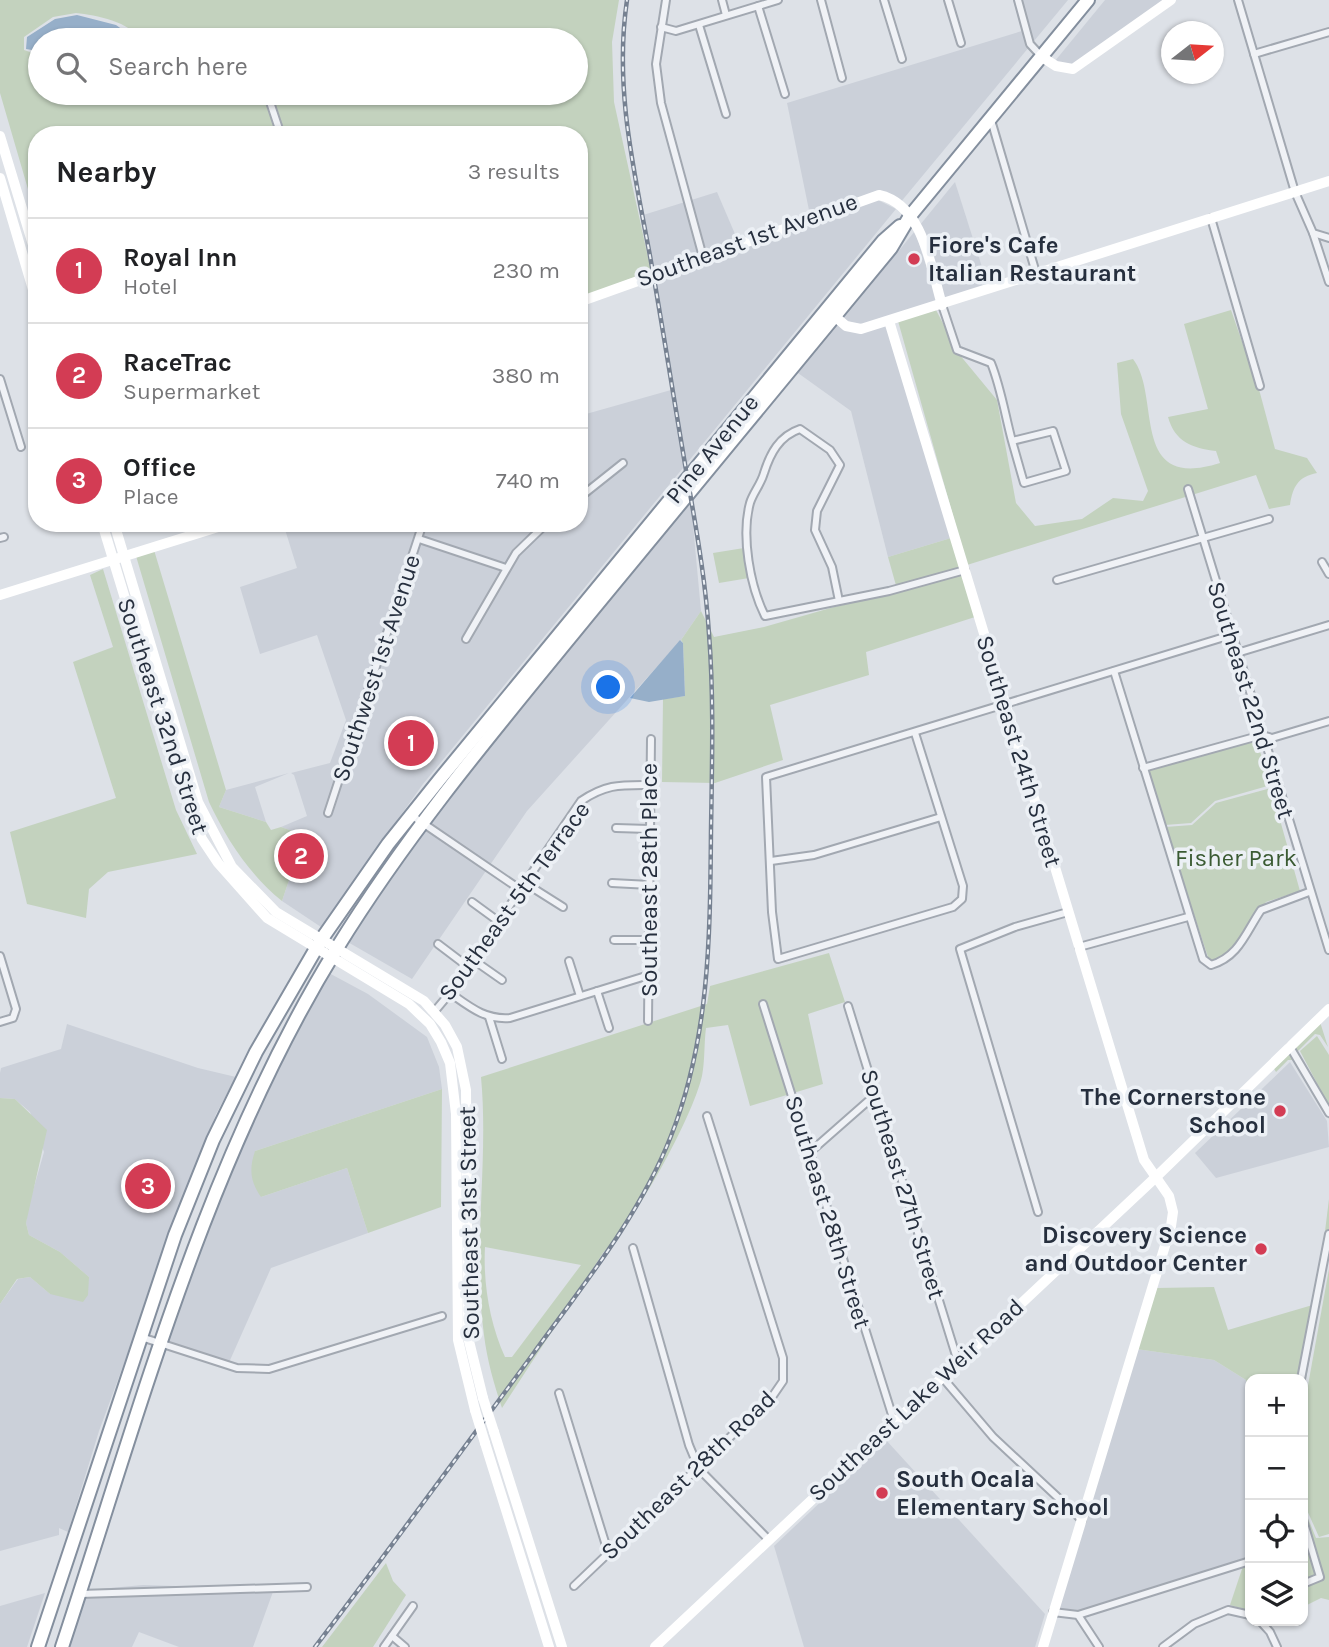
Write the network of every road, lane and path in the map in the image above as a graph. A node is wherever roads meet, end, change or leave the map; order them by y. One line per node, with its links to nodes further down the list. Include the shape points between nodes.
1 (666, 0): 14 (street)
2 (722, 0): 12 (street)
3 (778, 0): 11 (street)
4 (821, 0): 20 (street)
5 (884, 0): 19 (street)
6 (948, 0): 16 (street)
7 (1018, 0): 18 (street, via 1030,44)
8 (1088, 0): 18 (highway, Pine Avenue)
9 (1171, 0): 18 (main road, via 1073,69)
10 (1238, 0): 17 (street)
11 (758, 6): 12 (street); 21 (street)
12 (726, 15): 13 (street)
13 (699, 25): 14 (street, via 676,31); 23 (street)
14 (661, 27): 35 (street, via 656,64 661,103)
15 (1329, 32): 17 (street)
16 (961, 43)
17 (1254, 54): 29 (street)
18 (1042, 57): 24 (highway, Pine Avenue)
19 (902, 60)
20 (842, 78)
21 (785, 94)
22 (271, 105): 25 (street)
23 (726, 114)
24 (991, 118): 30 (highway, Pine Avenue); 37 (street)
25 (278, 126)
26 (0, 136): 32 (main road)
27 (0, 178): 36 (main road)
28 (1329, 181): 29 (main road)
29 (1295, 192): 31 (main road); 33 (street)
30 (911, 216): 35 (main road, Southeast 1st Avenue, via 891,200 874,195); 40 (main road); 41 (highway, Pine Avenue, via 883,241)
31 (1211, 218): 37 (main road); 44 (street)
32 (28, 228)
33 (1313, 233): 34 (street); 38 (street)
34 (1329, 238)
35 (703, 257): 39 (main road, Southeast 1st Avenue)
36 (28, 273)
37 (1036, 274): 40 (main road)
38 (1329, 282)
39 (588, 299)
40 (942, 305): 42 (main road); 45 (street, via 957,350 991,363)
41 (831, 313): 42 (main road, via 852,329); 81 (highway, Pine Avenue)
42 (889, 321): 62 (main road, Southeast 24th Street)
43 (1, 384): 46 (street)
44 (1260, 386)
45 (1012, 441): 45 (street, via 1053,431 1066,471 1026,484)
46 (20, 447)
47 (623, 463): 49 (street)
48 (1188, 489): 56 (street, Southeast 22nd Street)
49 (588, 491)
50 (1269, 519): 56 (street)
51 (105, 532): 59 (main road, Southeast 32nd Street)
52 (117, 532): 58 (main road, Southeast 32nd Street)
53 (199, 532): 58 (main road)
54 (421, 532): 57 (street, Southwest 1st Avenue)
55 (537, 532): 61 (street)
56 (1202, 536): 64 (street); 68 (street, Southeast 22nd Street)
57 (419, 539): 61 (street); 79 (street, Southwest 1st Avenue)
58 (124, 556): 59 (main road); 98 (main road, Southeast 32nd Street, via 195,793 210,828 250,888)
59 (113, 560): 65 (main road); 98 (main road, Southeast 32nd Street, via 202,839 233,883 267,918)
60 (1322, 562): 63 (street)
61 (506, 568): 69 (street)
62 (965, 570): 66 (street); 72 (main road, Southeast 24th Street)
63 (1329, 573)
64 (1057, 580)
65 (0, 595)
66 (839, 601): 66 (street, via 765,616 760,607 747,542 750,501 766,462 789,433 800,429 831,450 840,465 817,511 815,530 832,567)
67 (1329, 625): 70 (street)
68 (1231, 635): 70 (street, Southeast 22nd Street); 71 (street)
69 (466, 639)
70 (1237, 653): 75 (street, Southeast 22nd Street)
71 (1114, 671): 72 (street); 77 (street)
72 (1005, 706): 74 (street); 92 (main road, Southeast 24th Street)
73 (1329, 721): 75 (street, via 1272,738)
74 (915, 733): 80 (street); 84 (street, via 766,777)
75 (1262, 735): 77 (street); 89 (street, Southeast 22nd Street)
76 (651, 738): 78 (street, Southeast 28th Place)
77 (1143, 768): 93 (street)
78 (649, 785): 83 (street, Southeast 28th Place); 85 (street, Southeast 5th Terrace, via 600,788 581,801)
79 (328, 813)
80 (941, 817): 84 (street, via 814,855); 84 (street, via 963,886 962,899 953,907 778,959)
81 (417, 818): 88 (street); 98 (highway); 101 (highway)
82 (615, 828): 83 (street)
83 (649, 829): 87 (street, Southeast 28th Place)
84 (771, 861)
85 (525, 883): 88 (street, Southeast 5th Terrace); 91 (street)
86 (612, 883): 87 (street)
87 (650, 885): 96 (street, Southeast 28th Place)
88 (521, 890): 94 (street, Southeast 5th Terrace)
89 (1309, 892): 93 (street, via 1261,910 1244,940 1224,961 1211,965 1203,959); 100 (street, Southeast 22nd Street)
90 (472, 902): 94 (street)
91 (563, 906)
92 (1068, 912): 99 (main road, Southeast 24th Street); 129 (street, via 960,949)
93 (1188, 917): 99 (street)
94 (498, 921): 103 (street, Southeast 5th Terrace)
95 (614, 940): 96 (street)
96 (649, 940): 106 (street, Southeast 28th Place)
97 (438, 944): 105 (street)
98 (318, 945): 101 (main road, Southeast 31st Street); 125 (highway)
99 (1079, 947): 127 (main road, Southeast 24th Street, via 1144,1160)
100 (1329, 950)
101 (334, 954): 114 (main road, Southeast 31st Street, via 414,994); 118 (main road, Southeast 31st Street, via 409,1004); 128 (highway, via 261,1090)
102 (0, 956): 117 (street, via 16,1009 13,1018)
103 (472, 959): 105 (street, Southeast 5th Terrace); 107 (street)
104 (569, 961): 110 (street)
105 (467, 966): 109 (street, Southeast 5th Terrace)
106 (649, 975): 108 (street); 116 (street, Southeast 28th Place)
107 (502, 980)
108 (597, 991): 110 (street); 119 (street)
109 (450, 993): 114 (street, Southeast 5th Terrace); 115 (street)
110 (580, 996): 115 (street, via 510,1018)
111 (763, 1004): 126 (street, Southeast 28th Street)
112 (848, 1006): 122 (street, Southeast 27th Street)
113 (1329, 1009): 120 (main road, Southeast Lake Weir Road)
114 (434, 1011): 118 (street, Southeast 5th Terrace); 165 (main road, Southeast 31st Street, bridge, via 457,1047 465,1072 468,1337)
115 (489, 1017): 121 (street)
116 (648, 1021)
117 (0, 1022)
118 (430, 1024): 164 (main road, Southeast 31st Street, bridge, via 450,1063 454,1085 458,1340 475,1410)
119 (609, 1028)
120 (1290, 1047): 123 (street); 127 (main road, Southeast Lake Weir Road)
121 (502, 1059)
122 (875, 1095): 126 (street); 135 (street, Southeast 27th Street)
123 (1329, 1112)
124 (707, 1116): 140 (street, Southeast 28th Road, via 783,1358 783,1381)
125 (221, 1123): 128 (highway, via 232,1139); 133 (highway)
126 (809, 1153): 139 (street, Southeast 28th Street)
127 (1156, 1177): 135 (main road, Southeast Lake Weir Road); 141 (main road, Southeast 24th Street, via 1169,1196 1171,1226)
128 (219, 1187): 134 (highway)
129 (1038, 1212)
130 (1329, 1234): 136 (street)
131 (633, 1248): 140 (street)
132 (442, 1315): 134 (street, via 269,1369 237,1368)
133 (141, 1337): 134 (street); 156 (highway)
134 (163, 1343): 151 (highway)
135 (958, 1362): 137 (main road, Southeast Lake Weir Road)
136 (1302, 1374)
137 (942, 1377): 139 (main road, Southeast Lake Weir Road); 141 (street, via 993,1437)
138 (559, 1393): 144 (street)
139 (894, 1421): 142 (main road, Southeast Lake Weir Road)
140 (699, 1469): 142 (street); 144 (street, Southeast 28th Road)
141 (1082, 1520): 153 (main road, Southeast 24th Street)
142 (768, 1539): 166 (main road, Southeast Lake Weir Road)
143 (1308, 1549): 146 (street)
144 (608, 1552): 149 (street, Southeast 28th Road)
145 (1245, 1563): 155 (street)
146 (1320, 1577): 147 (street); 148 (street)
147 (1329, 1577)
148 (1308, 1582)
149 (573, 1586)
150 (307, 1587): 151 (street)
151 (80, 1594): 157 (highway)
152 (413, 1606): 159 (street)
153 (1053, 1612): 155 (street); 167 (main road, Southeast 24th Street)
154 (1245, 1614): 169 (street, via 1228,1610 1194,1624)
155 (1078, 1615): 168 (street)
156 (47, 1618): 157 (highway); 160 (highway)
157 (69, 1625): 161 (highway)
158 (1265, 1626): 170 (street)
159 (392, 1636): 162 (street); 163 (street)
160 (38, 1647)
161 (62, 1647)
162 (384, 1647)
163 (405, 1647)
164 (549, 1647)
165 (562, 1647)
166 (655, 1647)
167 (1043, 1647)
168 (1099, 1647)
169 (1163, 1647)
170 (1277, 1647)

